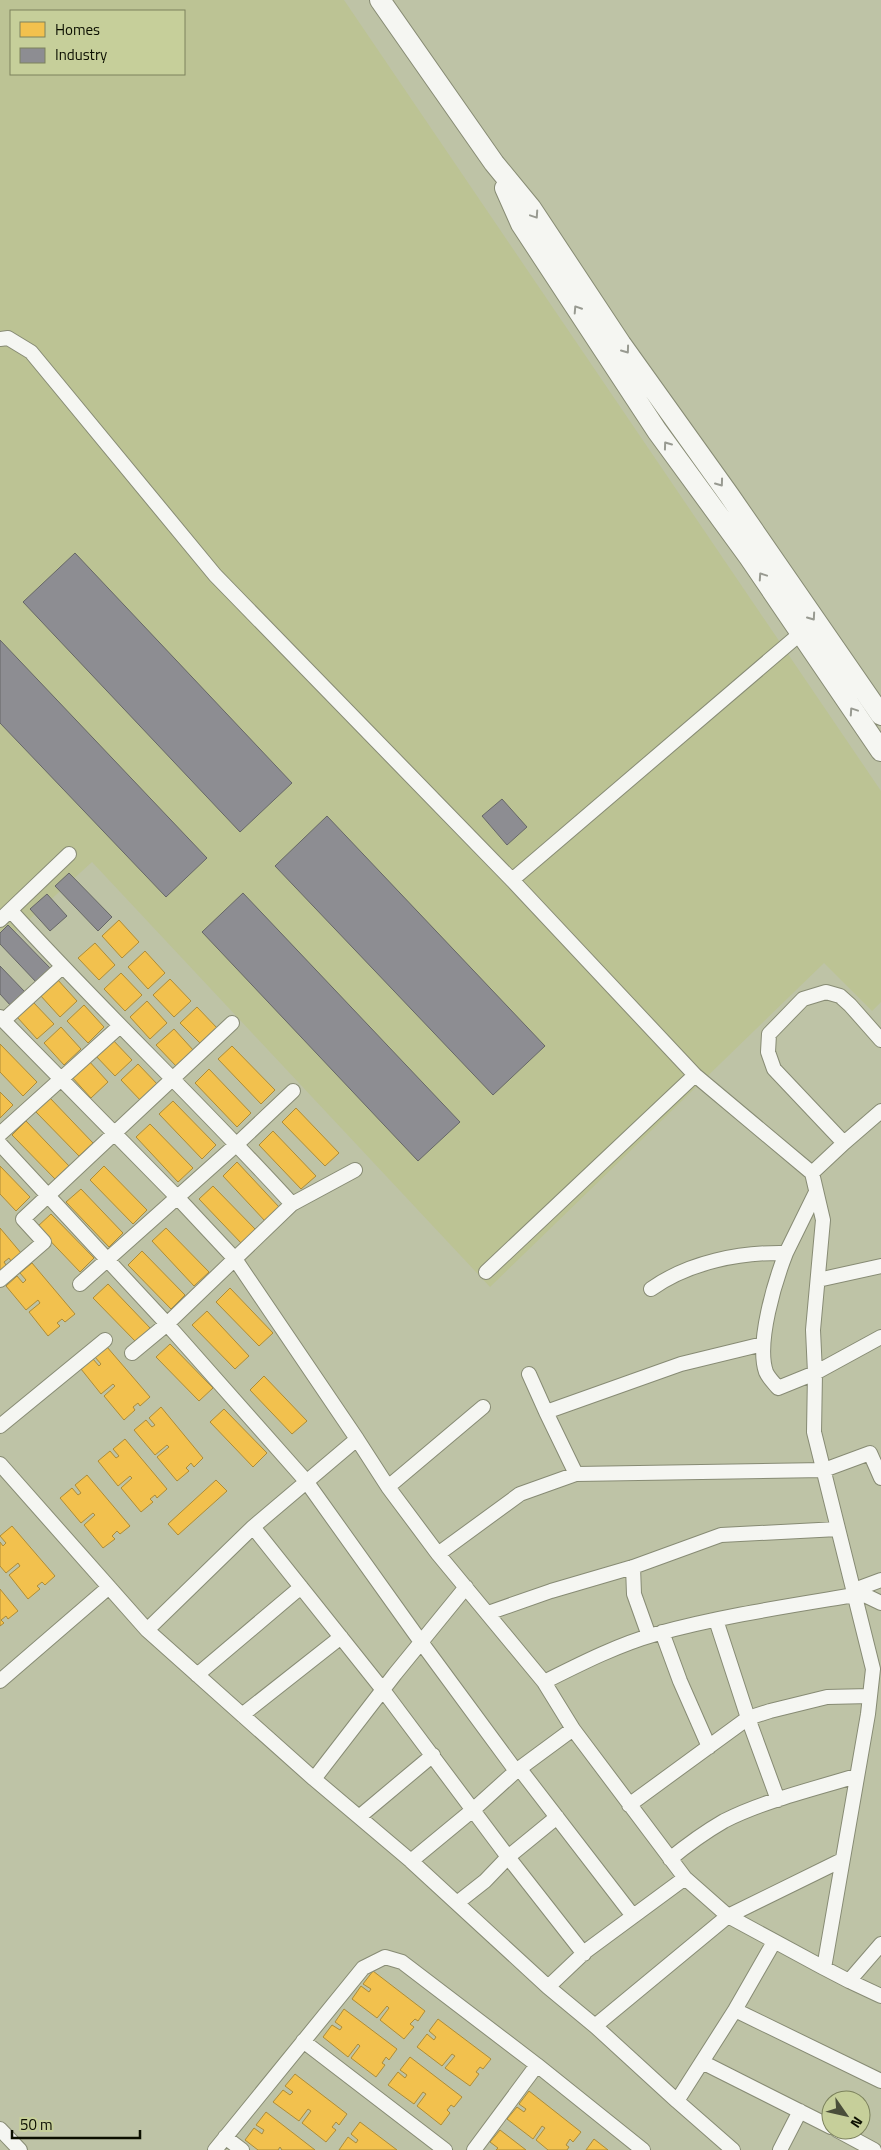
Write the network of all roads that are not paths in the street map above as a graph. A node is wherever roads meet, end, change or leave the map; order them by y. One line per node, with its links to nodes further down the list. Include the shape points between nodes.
1 (380, 0): 2 (street)
2 (494, 164): 4 (street, one-way to 2, via 749,557 656,431 521,224); 5 (street, one-way to 5, via 531,208 621,344)
3 (0, 338): 8 (street, via 8,338 31,352 215,575)
4 (800, 633): 6 (street, one-way to 4); 8 (street)
5 (881, 715)
6 (881, 751)
7 (69, 854): 9 (street)
8 (512, 880): 16 (street)
9 (11, 911): 10 (street); 11 (street)
10 (0, 920)
11 (62, 967): 12 (street); 14 (street)
12 (2, 1019): 17 (street)
13 (232, 1023): 18 (street)
14 (120, 1026): 17 (street); 18 (street)
15 (881, 1040): 23 (street, via 840,996 826,992 803,999 769,1034 768,1052 774,1069)
16 (695, 1075): 27 (street); 36 (street)
17 (61, 1080): 21 (street); 22 (street)
18 (174, 1080): 22 (street); 25 (street)
19 (293, 1091): 25 (street)
20 (881, 1111): 23 (street)
21 (0, 1134)
22 (115, 1134): 29 (street); 30 (street)
23 (844, 1142): 27 (street)
24 (0, 1144): 29 (street)
25 (237, 1144): 30 (street); 31 (street)
26 (355, 1170): 31 (street)
27 (812, 1173): 28 (street)
28 (816, 1192): 32 (street); 38 (street, via 823,1220)
29 (48, 1197): 34 (street); 37 (street, via 23,1219 44,1242)
30 (178, 1197): 33 (street); 34 (street)
31 (292, 1204): 33 (street)
32 (786, 1253): 40 (street, via 765,1252 719,1259 670,1275); 44 (street, via 776,1277)
33 (235, 1259): 41 (street); 51 (street)
34 (108, 1261): 39 (street); 41 (street)
35 (881, 1266): 38 (street)
36 (486, 1272)
37 (0, 1280)
38 (818, 1280): 46 (street, via 813,1330)
39 (80, 1284)
40 (651, 1288)
41 (167, 1324): 45 (street); 57 (street)
42 (881, 1336): 46 (street)
43 (105, 1340): 50 (street)
44 (763, 1344): 46 (street, via 766,1373 778,1388); 49 (street, via 681,1364)
45 (132, 1354)
46 (816, 1373): 54 (street, via 814,1432)
47 (530, 1374): 49 (street)
48 (483, 1407): 58 (street)
49 (546, 1412): 55 (street)
50 (0, 1426)
51 (357, 1439): 57 (street); 58 (street)
52 (876, 1450): 54 (street); 56 (street)
53 (0, 1464): 64 (street)
54 (824, 1470): 55 (street); 60 (street)
55 (576, 1474): 61 (street, via 520,1494)
56 (881, 1478)
57 (306, 1481): 59 (street); 74 (street)
58 (388, 1487): 61 (street)
59 (253, 1527): 65 (street); 71 (street)
60 (838, 1529): 62 (street, via 721,1534); 67 (street)
61 (438, 1554): 66 (street)
62 (633, 1567): 69 (street); 72 (street, via 634,1594)
63 (881, 1580): 67 (street)
64 (109, 1587): 71 (street); 76 (street)
65 (302, 1587): 73 (street); 75 (street)
66 (466, 1587): 69 (street); 74 (street)
67 (854, 1592): 68 (street); 70 (street); 79 (street, via 873,1669)
68 (881, 1603)
69 (488, 1613): 77 (street)
70 (716, 1620): 72 (street); 81 (street)
71 (147, 1630): 75 (street)
72 (655, 1634): 77 (street, via 595,1657); 83 (street)
73 (341, 1637): 78 (street); 80 (street)
74 (421, 1642): 78 (street); 85 (street)
75 (197, 1675): 80 (street)
76 (0, 1681)
77 (544, 1682): 82 (street)
78 (383, 1690): 84 (street); 87 (street)
79 (870, 1696): 81 (street, via 827,1697); 86 (street)
80 (242, 1715): 87 (street)
81 (748, 1718): 83 (street); 88 (street)
82 (572, 1729): 85 (street); 89 (street)
83 (709, 1746): 89 (street)
84 (432, 1755): 90 (street); 92 (street)
85 (517, 1769): 90 (street); 91 (street)
86 (856, 1776): 88 (street); 95 (street)
87 (314, 1779): 92 (street)
88 (778, 1800): 94 (street, via 725,1821)
89 (629, 1804): 94 (street)
90 (474, 1809): 93 (street); 96 (street)
91 (557, 1816): 93 (street); 99 (street)
92 (359, 1817): 96 (street)
93 (508, 1857): 98 (street); 103 (street)
94 (670, 1859): 97 (street)
95 (842, 1860): 100 (street); 104 (street)
96 (411, 1861): 98 (street)
97 (685, 1878): 99 (street); 100 (street)
98 (457, 1903): 106 (street)
99 (633, 1916): 103 (street)
100 (728, 1916): 101 (street); 109 (street)
101 (774, 1942): 104 (street); 108 (street)
102 (881, 1944): 105 (street)
103 (584, 1954): 106 (street)
104 (824, 1968): 105 (street)
105 (850, 1981): 107 (street)
106 (548, 1987): 109 (street)
107 (881, 1996)
108 (735, 2010): 111 (street); 113 (street)
109 (595, 2026): 114 (street)
110 (304, 2041): 112 (street, via 363,1968 386,1957 402,1962); 118 (street); 123 (street)
111 (702, 2062): 114 (street); 115 (street)
112 (537, 2065): 124 (street); 125 (street)
113 (881, 2081)
114 (677, 2101): 126 (street)
115 (800, 2112): 116 (street); 127 (street)
116 (821, 2122)
117 (0, 2130): 120 (street)
118 (225, 2137): 121 (street); 122 (street)
119 (850, 2144): 128 (street)
120 (20, 2150)
121 (216, 2150)
122 (242, 2150)
123 (445, 2150)
124 (474, 2150)
125 (643, 2150)
126 (733, 2150)
127 (780, 2150)
128 (874, 2150)

